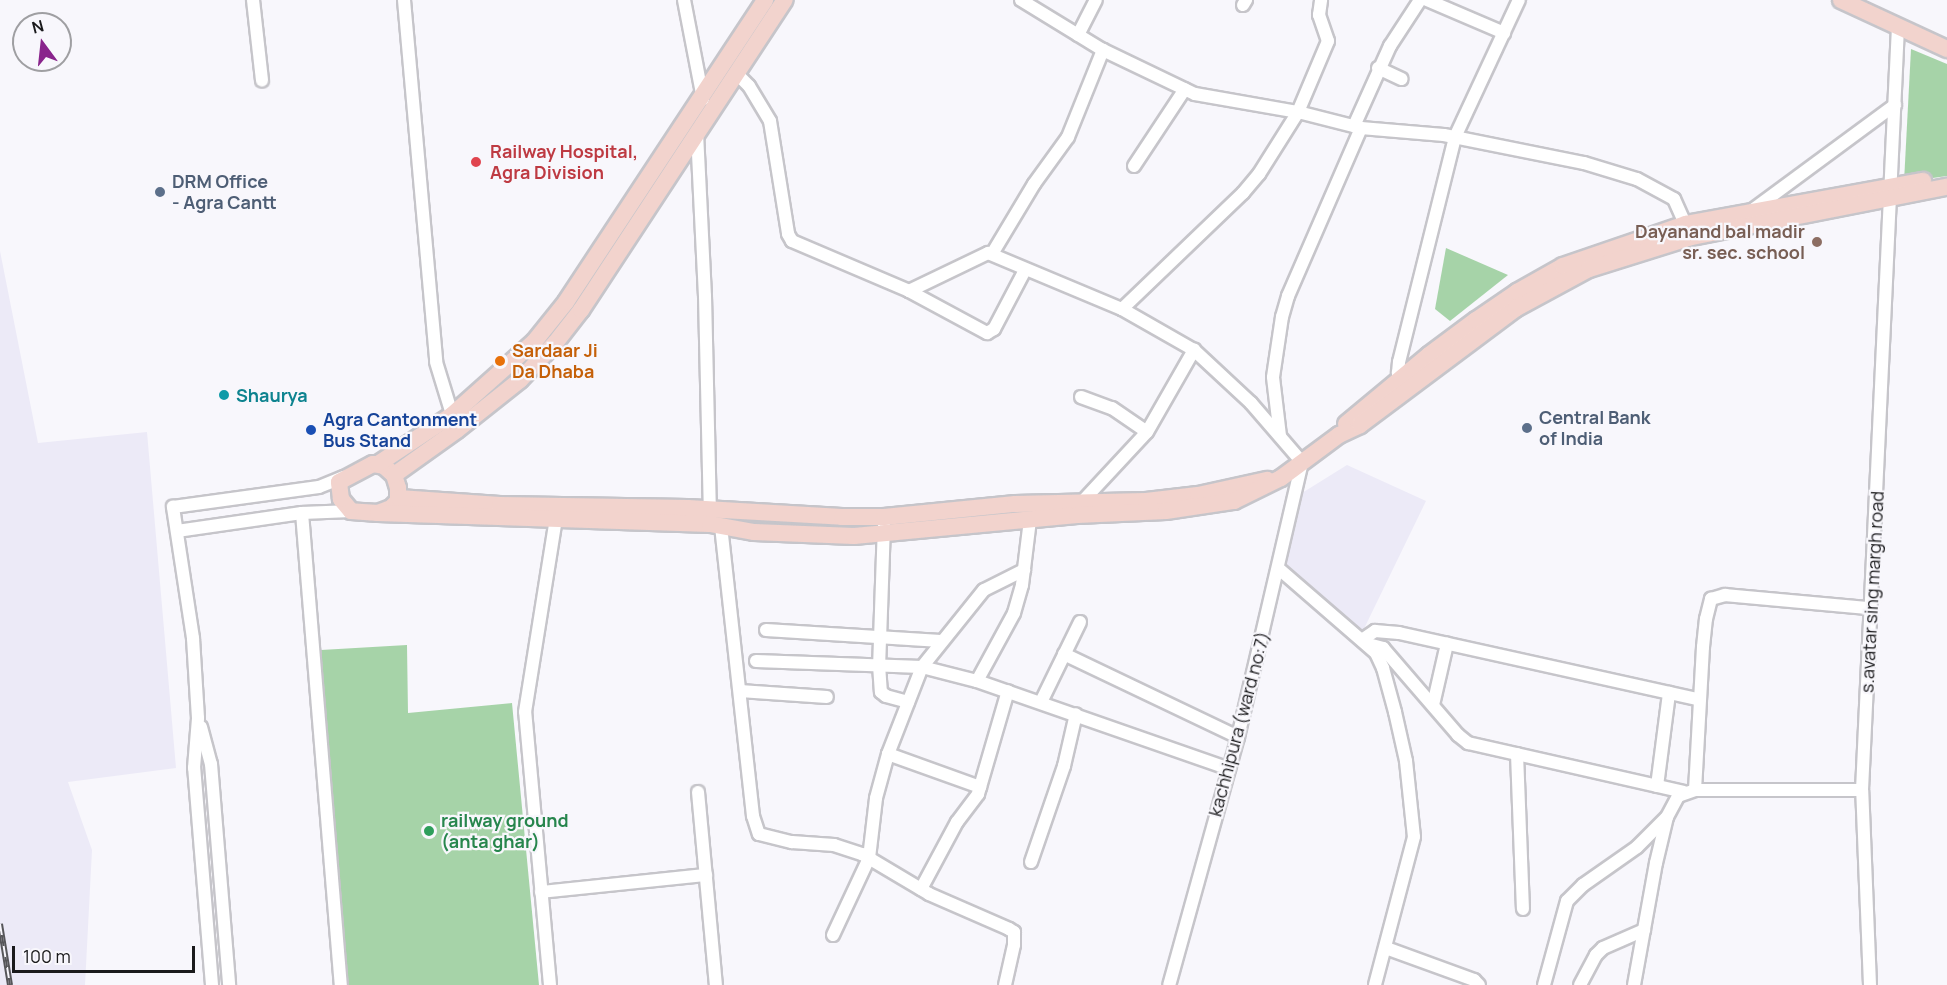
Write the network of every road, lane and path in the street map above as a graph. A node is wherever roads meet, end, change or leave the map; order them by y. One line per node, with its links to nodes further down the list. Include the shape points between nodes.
1 (253, 0): 20 (street)
2 (404, 0): 44 (street, via 436,362)
3 (684, 0): 23 (street)
4 (785, 0): 12 (street)
5 (1021, 0): 15 (street)
6 (1096, 0): 15 (street)
7 (1321, 0): 25 (street, via 1319,15 1328,41)
8 (1420, 0): 18 (street)
9 (1427, 0): 14 (street)
10 (1519, 0): 14 (street)
11 (1841, 0): 13 (street)
12 (763, 6): 19 (street); 23 (street)
13 (1898, 27): 16 (street); 24 (street, s.avatar sing margh road)
14 (1504, 33): 29 (street)
15 (1078, 35): 17 (street)
16 (1947, 49)
17 (1103, 50): 22 (street); 37 (street, via 1068,137)
18 (1378, 68): 21 (street); 27 (street)
19 (736, 73): 26 (street); 39 (street, via 749,86 770,121 792,241)
20 (261, 80)
21 (1402, 80)
22 (1185, 89): 25 (street); 30 (street)
23 (697, 104): 26 (street); 28 (street); 44 (street, via 566,302 534,342)
24 (1895, 105): 33 (street, s.avatar sing margh road); 35 (street)
25 (1298, 112): 27 (street); 40 (street, via 1243,193)
26 (711, 113): 28 (street)
27 (1357, 127): 29 (street); 46 (street, via 1282,317 1273,377)
28 (697, 133): 44 (street, via 556,342 520,380); 57 (street)
29 (1455, 137): 36 (street, via 1637,179 1674,200); 42 (street, via 1399,362)
30 (1134, 166)
31 (1947, 178): 33 (street)
32 (1947, 187): 33 (street)
33 (1891, 192): 34 (street); 63 (street, s.avatar sing margh road)
34 (1813, 207): 35 (street); 36 (street)
35 (1751, 211): 36 (street)
36 (1688, 230): 42 (street, via 1580,273 1515,309)
37 (992, 254): 38 (street); 39 (street, via 974,258)
38 (1025, 270): 39 (street, via 994,329 987,333); 40 (street)
39 (909, 291)
40 (1122, 309): 41 (street)
41 (1194, 350): 45 (street); 46 (street)
42 (1404, 384): 47 (street, via 1360,425)
43 (1081, 397): 45 (street, via 1118,411)
44 (454, 423): 48 (street); 49 (street)
45 (1147, 432): 52 (street)
46 (1281, 437): 47 (street)
47 (1302, 462): 52 (street, via 1281,478 1198,495); 61 (street, kachhipura (ward no:7))
48 (378, 464): 49 (street); 50 (street)
49 (394, 475): 51 (street)
50 (344, 477): 53 (street, via 339,486 341,499); 60 (street, via 319,487 175,506)
51 (399, 498): 54 (street); 56 (street, via 391,508)
52 (1079, 509): 58 (street); 59 (street, via 1015,504)
53 (351, 511): 55 (street); 56 (street)
54 (557, 512): 56 (street); 57 (street); 99 (street, via 525,712)
55 (302, 513): 60 (street); 106 (street)
56 (378, 513)
57 (714, 519): 59 (street, via 842,518); 75 (street)
58 (1030, 520): 59 (street); 62 (street)
59 (884, 526): 66 (street)
60 (177, 531): 84 (street, via 193,639)
61 (1278, 568): 68 (street); 85 (street, kachhipura (ward no:7))
62 (1024, 570): 67 (street, via 984,590); 74 (street, via 1014,613)
63 (1869, 608): 79 (street, via 1716,596 1706,619); 91 (street, s.avatar sing margh road)
64 (1080, 622): 70 (street)
65 (766, 630): 66 (street)
66 (881, 636): 67 (street); 72 (street)
67 (940, 641): 73 (street)
68 (1364, 642): 69 (street, via 1372,632 1382,631); 82 (street, via 1383,648); 103 (street, via 1376,652 1383,668 1406,762 1413,844)
69 (1447, 644): 77 (street); 82 (street)
70 (1064, 654): 81 (street); 85 (street)
71 (756, 661): 72 (street)
72 (879, 665): 73 (street); 80 (street, via 881,692)
73 (922, 667): 74 (street); 80 (street)
74 (977, 681): 76 (street)
75 (740, 691): 78 (street); 95 (street, via 753,816 759,834 792,842 834,845)
76 (1008, 691): 81 (street); 90 (street)
77 (1669, 693): 79 (street); 89 (street)
78 (827, 697)
79 (1700, 700): 92 (street)
80 (908, 702): 86 (street)
81 (1041, 702): 83 (street)
82 (1433, 705): 87 (street, via 1468,742)
83 (1076, 714): 88 (street); 96 (street, via 1064,766)
84 (198, 718): 104 (street, via 194,768); 105 (street, via 211,764)
85 (1238, 737): 88 (street, kachhipura (ward no:7))
86 (888, 754): 90 (street); 95 (street, via 872,812)
87 (1517, 754): 89 (street); 100 (street)
88 (1229, 769): 110 (street, kachhipura (ward no:7))
89 (1657, 786): 92 (street)
90 (980, 787): 98 (street)
91 (1862, 790): 92 (street); 116 (street, s.avatar sing margh road)
92 (1689, 791): 94 (street)
93 (698, 792): 97 (street)
94 (1667, 817): 101 (street); 113 (street, via 1637,847 1583,885 1568,901)
95 (869, 858): 98 (street); 102 (street)
96 (1031, 862)
97 (706, 875): 99 (street); 108 (street)
98 (921, 889): 109 (street, via 1014,932)
99 (541, 892): 107 (street)
100 (1523, 909)
101 (1644, 930): 114 (street, via 1604,948); 115 (street)
102 (833, 935)
103 (1386, 948): 111 (street); 112 (street)
104 (212, 985)
105 (229, 985)
106 (341, 985)
107 (550, 985)
108 (716, 985)
109 (1005, 985)
110 (1169, 985)
111 (1376, 985)
112 (1479, 985)
113 (1544, 985)
114 (1580, 985)
115 (1634, 985)
116 (1870, 985)

